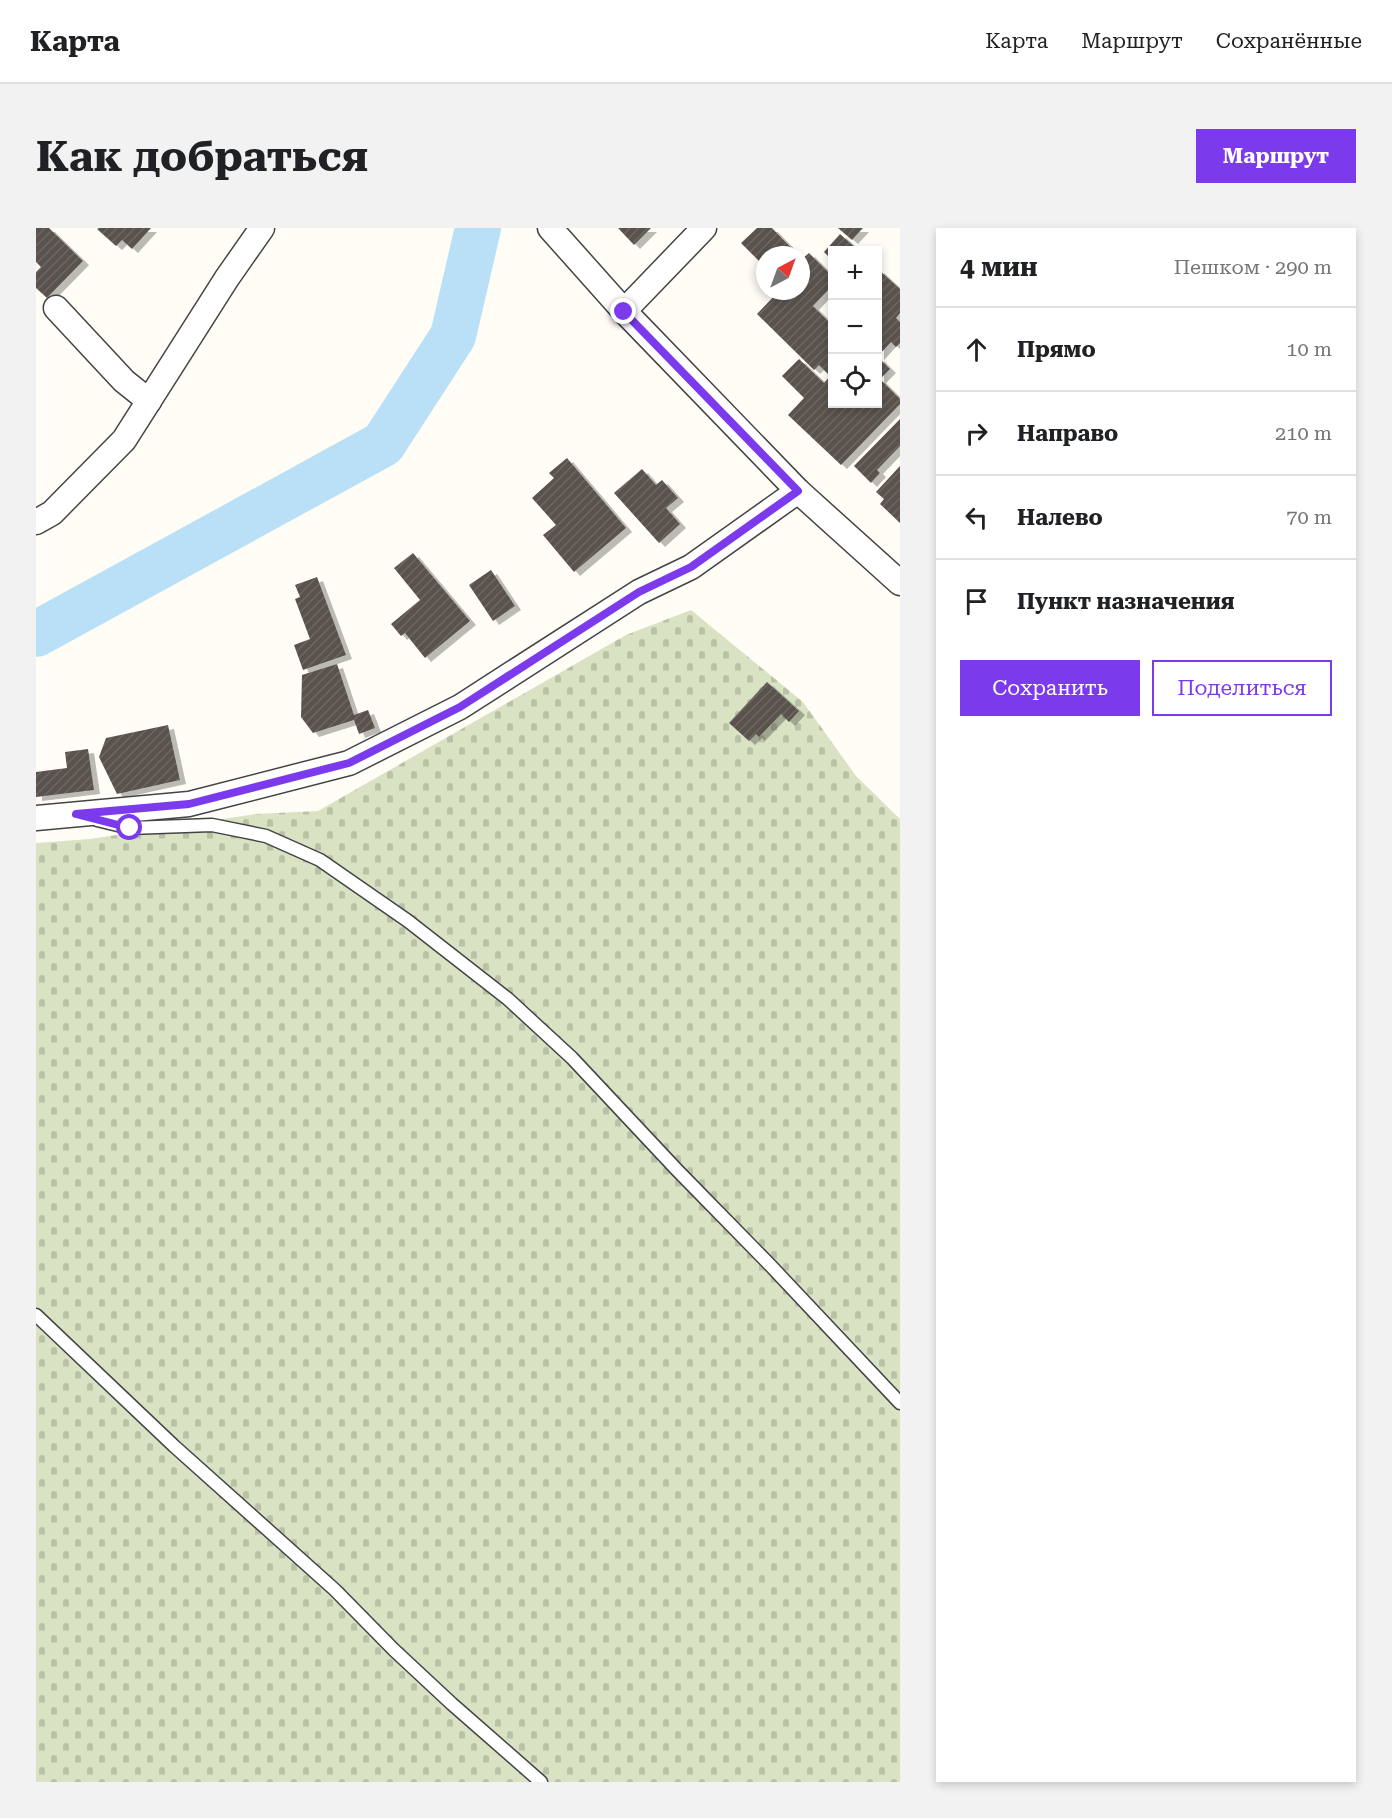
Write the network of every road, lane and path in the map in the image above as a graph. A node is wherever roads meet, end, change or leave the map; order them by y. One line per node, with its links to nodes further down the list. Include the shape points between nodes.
1 (262, 228): 6 (street)
2 (550, 228): 5 (street)
3 (704, 228): 5 (street)
4 (57, 308): 6 (street, via 124,381)
5 (624, 312): 7 (street)
6 (149, 401): 8 (street, via 124,440 52,513)
7 (798, 491): 9 (street); 10 (street, via 691,567 639,592 460,707 349,763 189,804)
8 (36, 522)
9 (900, 583)
10 (76, 814): 11 (street); 13 (lane, via 130,828 212,825 266,836 320,860 408,921 508,999 572,1058)
11 (36, 818)
12 (36, 1315): 14 (lane)
13 (900, 1403)
14 (541, 1782)

